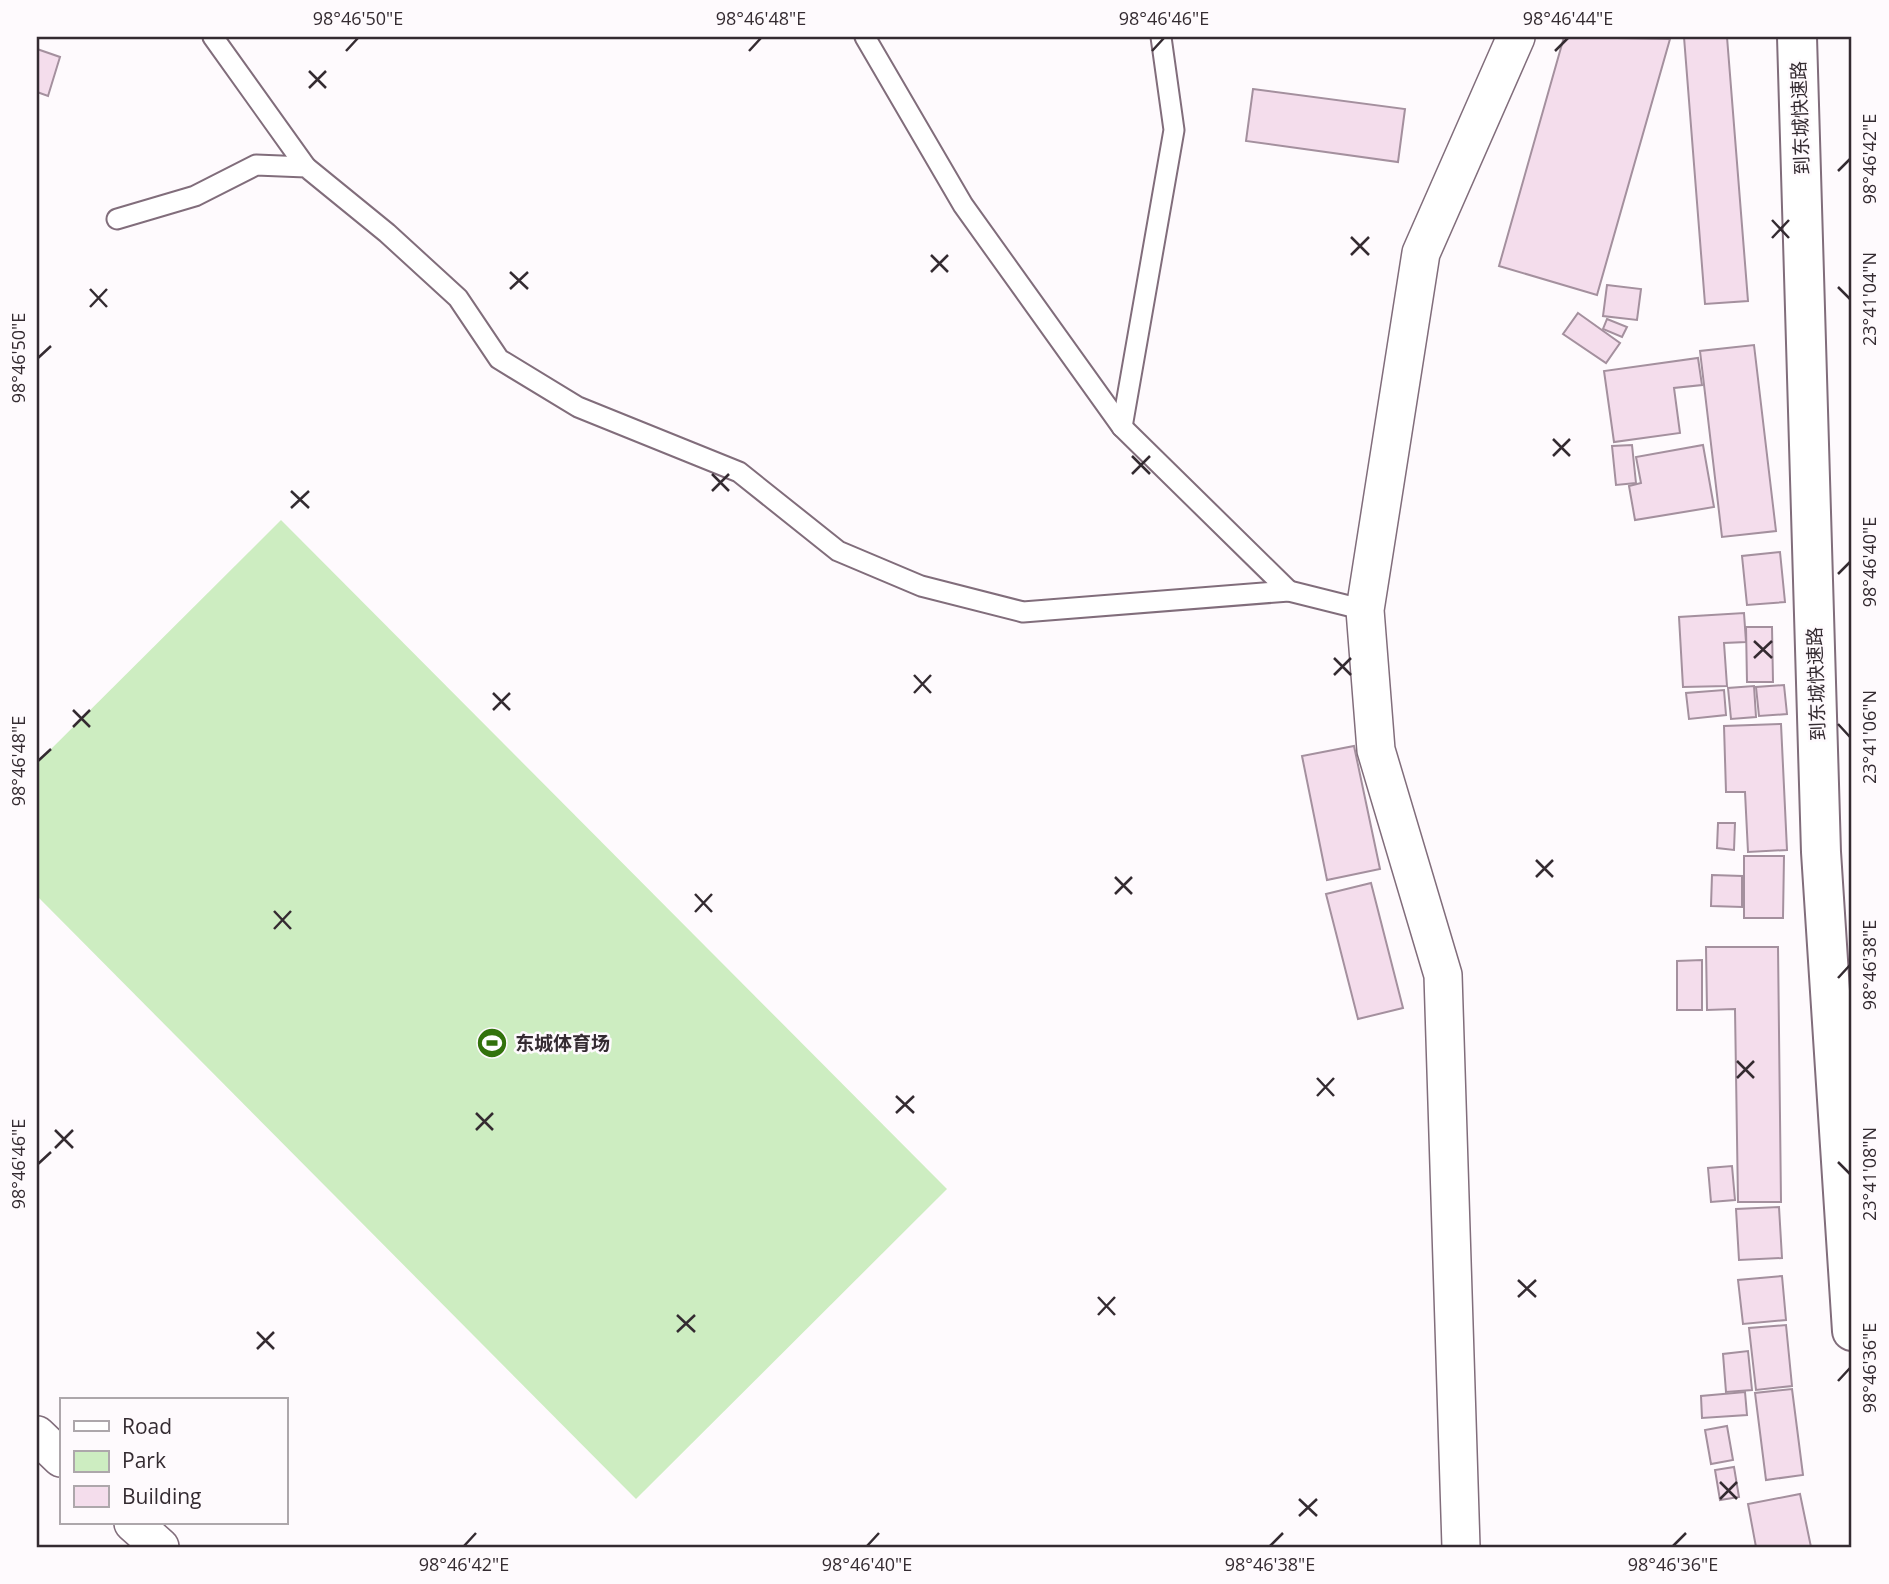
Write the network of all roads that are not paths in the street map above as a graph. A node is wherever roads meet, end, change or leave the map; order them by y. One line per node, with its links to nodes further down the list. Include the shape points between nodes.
1 (213, 37): 6 (lane)
2 (865, 37): 8 (lane, via 963,205)
3 (1161, 37): 8 (lane, via 1174,130)
4 (1516, 37): 10 (street, via 1421,253)
5 (1797, 37): 11 (main road, 到东城快速路, via 1821,852)
6 (306, 167): 7 (lane, via 256,165 195,196); 9 (lane, via 457,298 499,359 578,407 739,472 838,551 921,586 1023,612)
7 (117, 219)
8 (1122, 427): 9 (lane)
9 (1289, 591): 10 (lane)
10 (1365, 610): 17 (street, via 1376,750 1443,975)
11 (1847, 1183): 12 (main road, 到东城快速路)
12 (1852, 1331)
13 (37, 1435): 14 (street)
14 (60, 1457)
15 (134, 1524): 16 (street)
16 (160, 1547)
17 (1461, 1547)

